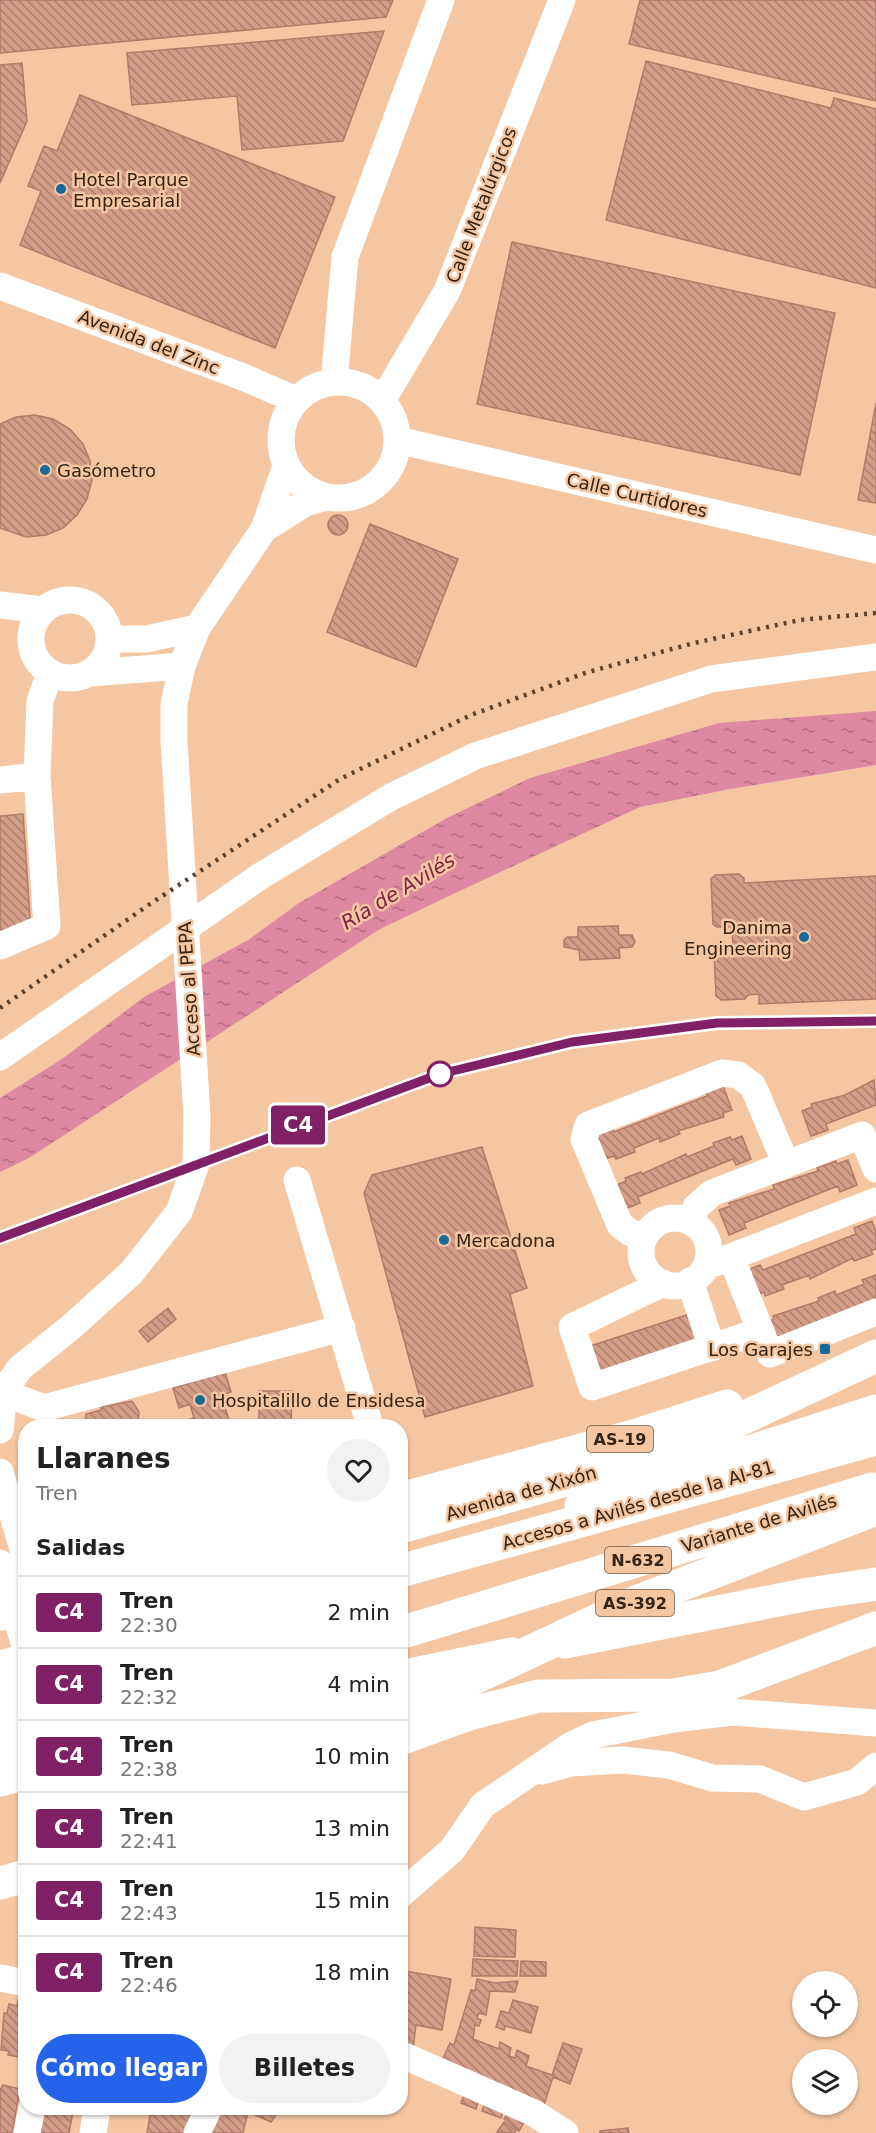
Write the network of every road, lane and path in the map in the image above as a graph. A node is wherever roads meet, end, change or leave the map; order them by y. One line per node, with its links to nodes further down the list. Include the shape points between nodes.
1 (441, 0): 4 (street, via 345,257)
2 (562, 0): 6 (street, Calle Metalúrgicos, via 447,291)
3 (0, 286): 5 (street, Avenida del Zinc)
4 (334, 382): 5 (street, via 320,385); 6 (street, via 360,386)
5 (296, 400): 8 (street, via 281,432)
6 (382, 401): 7 (street, via 390,412)
7 (397, 440): 9 (street, via 395,457 376,485 352,496); 11 (street, Calle Curtidores)
8 (286, 466): 9 (street, via 296,481); 10 (street)
9 (327, 497): 10 (street, via 305,503)
10 (264, 529): 15 (street, Acceso al PEPA)
11 (876, 550)
12 (0, 605): 14 (street)
13 (0, 617): 14 (street)
14 (36, 619): 16 (street, via 52,603 79,600 101,614); 19 (street, via 32,652)
15 (197, 628): 16 (street, via 147,639); 18 (street, Acceso al PEPA)
16 (110, 639): 20 (street, via 100,664)
17 (876, 657): 24 (street, via 711,679 475,756 391,797 259,877)
18 (182, 666): 20 (street); 40 (street, Acceso al PEPA, via 174,704 197,1116 196,1164 179,1212 131,1273 20,1368)
19 (50, 673): 20 (street, via 70,678); 21 (street, via 40,701)
20 (90, 673)
21 (37, 776): 22 (street); 23 (street, via 47,926)
22 (0, 780)
23 (0, 946)
24 (0, 1057)
25 (786, 1164): 26 (street, via 862,1134); 29 (street, via 712,1193 696,1207); 30 (street, via 753,1086 738,1075 722,1072 588,1125 584,1139 620,1225)
26 (876, 1169)
27 (297, 1180): 35 (street)
28 (876, 1201): 31 (street)
29 (691, 1221): 30 (street, via 674,1217 656,1223); 32 (street, via 705,1235 709,1253)
30 (644, 1236): 33 (street, via 640,1251 644,1266)
31 (731, 1257): 32 (street); 36 (street)
32 (698, 1274): 33 (street, via 673,1286); 37 (street)
33 (663, 1283): 37 (street, via 572,1328 592,1387)
34 (876, 1312): 36 (street)
35 (342, 1328): 40 (street, via 44,1408); 42 (street)
36 (765, 1343): 37 (street)
37 (712, 1348)
38 (876, 1356): 39 (main road, Avenida de Xixón / AS-19)
39 (838, 1371): 48 (main road, Avenida de Xixón / AS-19, via 637,1435); 51 (main road, Avenida de Xixón / AS-19, via 679,1448)
40 (2, 1395): 43 (street)
41 (876, 1411): 45 (main road)
42 (368, 1419)
43 (0, 1430)
44 (876, 1440): 52 (main road, Accesos a Avilés desde la AI-81)
45 (714, 1462): 53 (main road); 54 (main road)
46 (0, 1472): 49 (street)
47 (876, 1488): 61 (main road, Variante de Avilés / N-632)
48 (408, 1497)
49 (18, 1509): 58 (street)
50 (876, 1509): 67 (main road, AS-392, via 634,1603)
51 (408, 1525)
52 (549, 1531): 55 (main road, Accesos a Avilés desde la AI-81); 56 (main road)
53 (408, 1548)
54 (408, 1563)
55 (408, 1569)
56 (408, 1582)
57 (876, 1584): 66 (main road, via 679,1618)
58 (12, 1589): 59 (street)
59 (18, 1615)
60 (876, 1628): 69 (main road, via 720,1687 673,1695 537,1696)
61 (408, 1631)
62 (0, 1648): 63 (street)
63 (18, 1658)
64 (18, 1664): 65 (main road)
65 (0, 1667)
66 (408, 1675)
67 (408, 1709)
68 (876, 1723): 71 (street, via 732,1712 674,1719 593,1735)
69 (408, 1736)
70 (876, 1766): 71 (street, via 857,1782 804,1797 760,1779 712,1778 669,1765 622,1760)
71 (536, 1768): 74 (street, via 483,1805 452,1850)
72 (18, 1878): 73 (main road)
73 (0, 1883)
74 (408, 1888)
75 (0, 1978): 76 (street)
76 (18, 1981)
77 (408, 2058): 81 (street)
78 (31, 2115): 82 (street)
79 (96, 2115): 83 (street)
80 (205, 2115): 84 (street)
81 (535, 2125): 85 (street)
82 (27, 2133)
83 (93, 2133)
84 (197, 2133)
85 (565, 2133)

